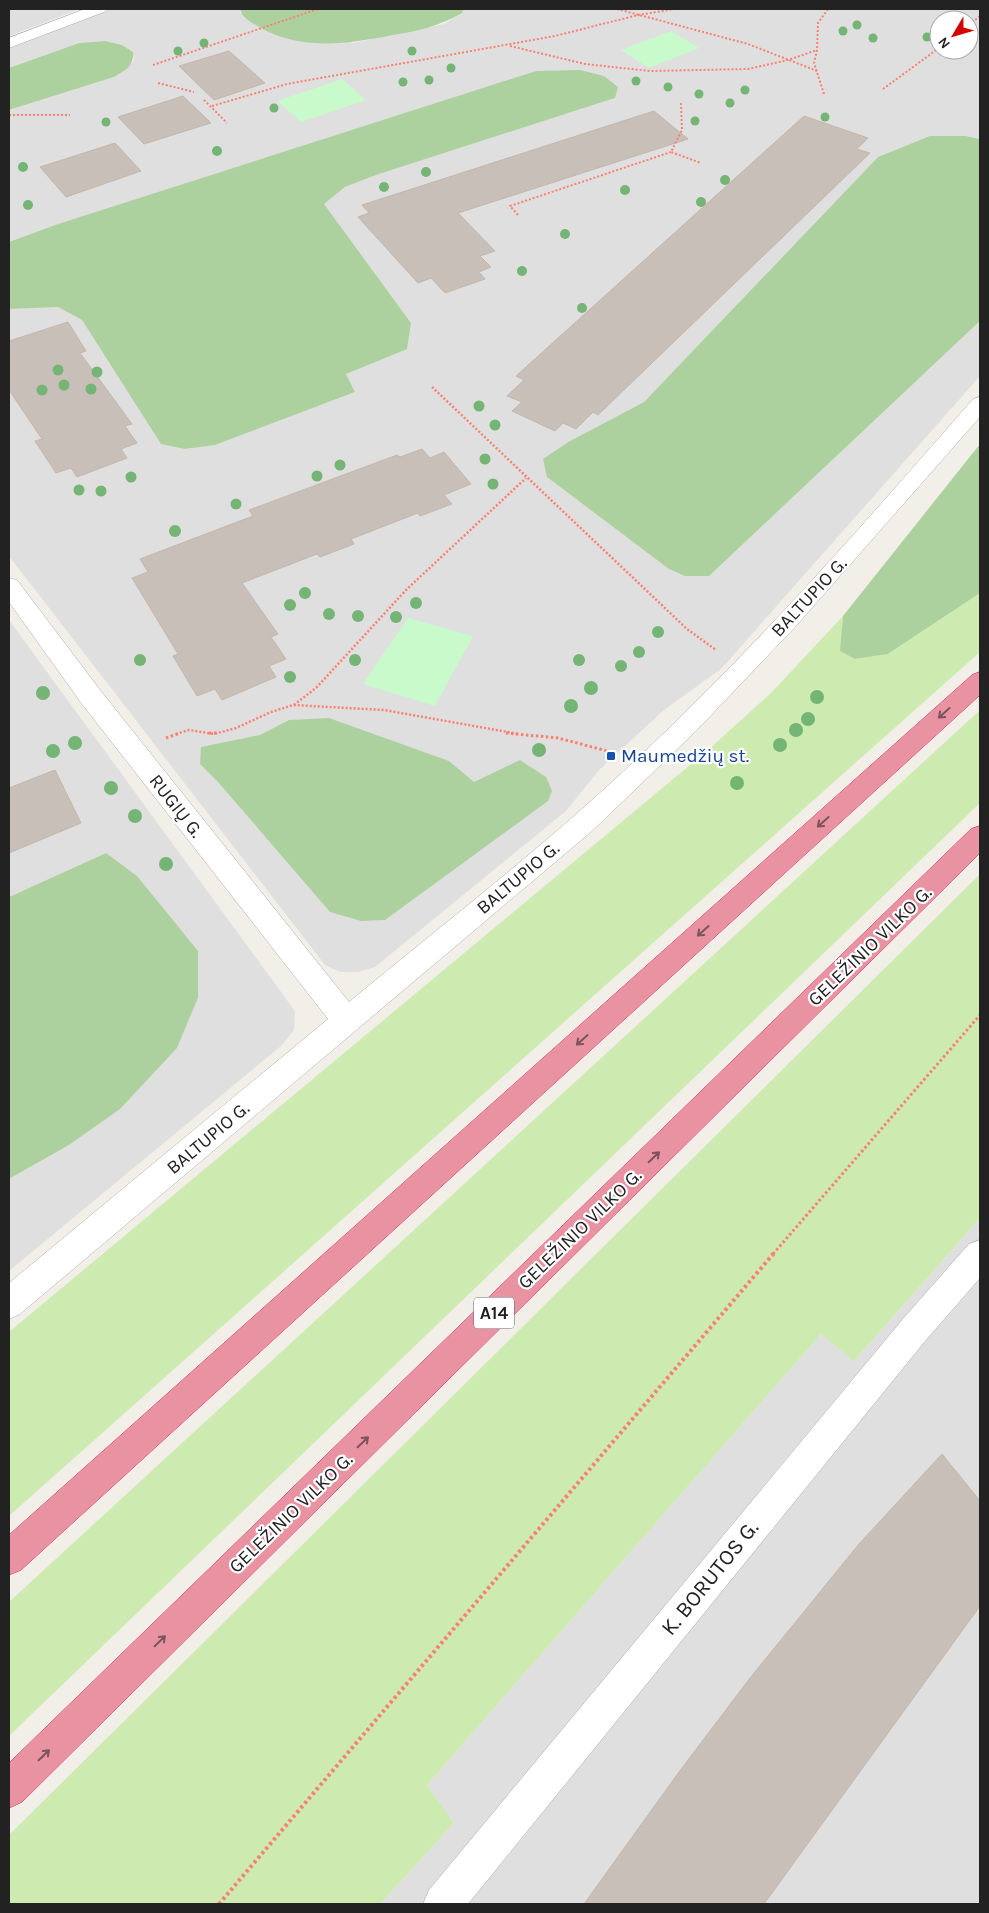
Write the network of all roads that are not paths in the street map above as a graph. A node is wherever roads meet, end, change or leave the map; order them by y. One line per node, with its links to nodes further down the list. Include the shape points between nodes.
1 (99, 9): 2 (street)
2 (9, 43)
3 (980, 404): 7 (street, BALTUPIO G., via 822,585 644,768 583,824)
4 (9, 586): 7 (street, RUGIŲ G.)
5 (980, 681): 10 (highway, one-way to 10)
6 (980, 838): 11 (highway, GELEŽINIO VILKO G. / A14, one-way to 6)
7 (347, 1022): 9 (street, BALTUPIO G.)
8 (980, 1255): 12 (street, K. BORUTOS G., via 914,1330)
9 (9, 1303)
10 (9, 1558)
11 (9, 1789)
12 (443, 1904)

